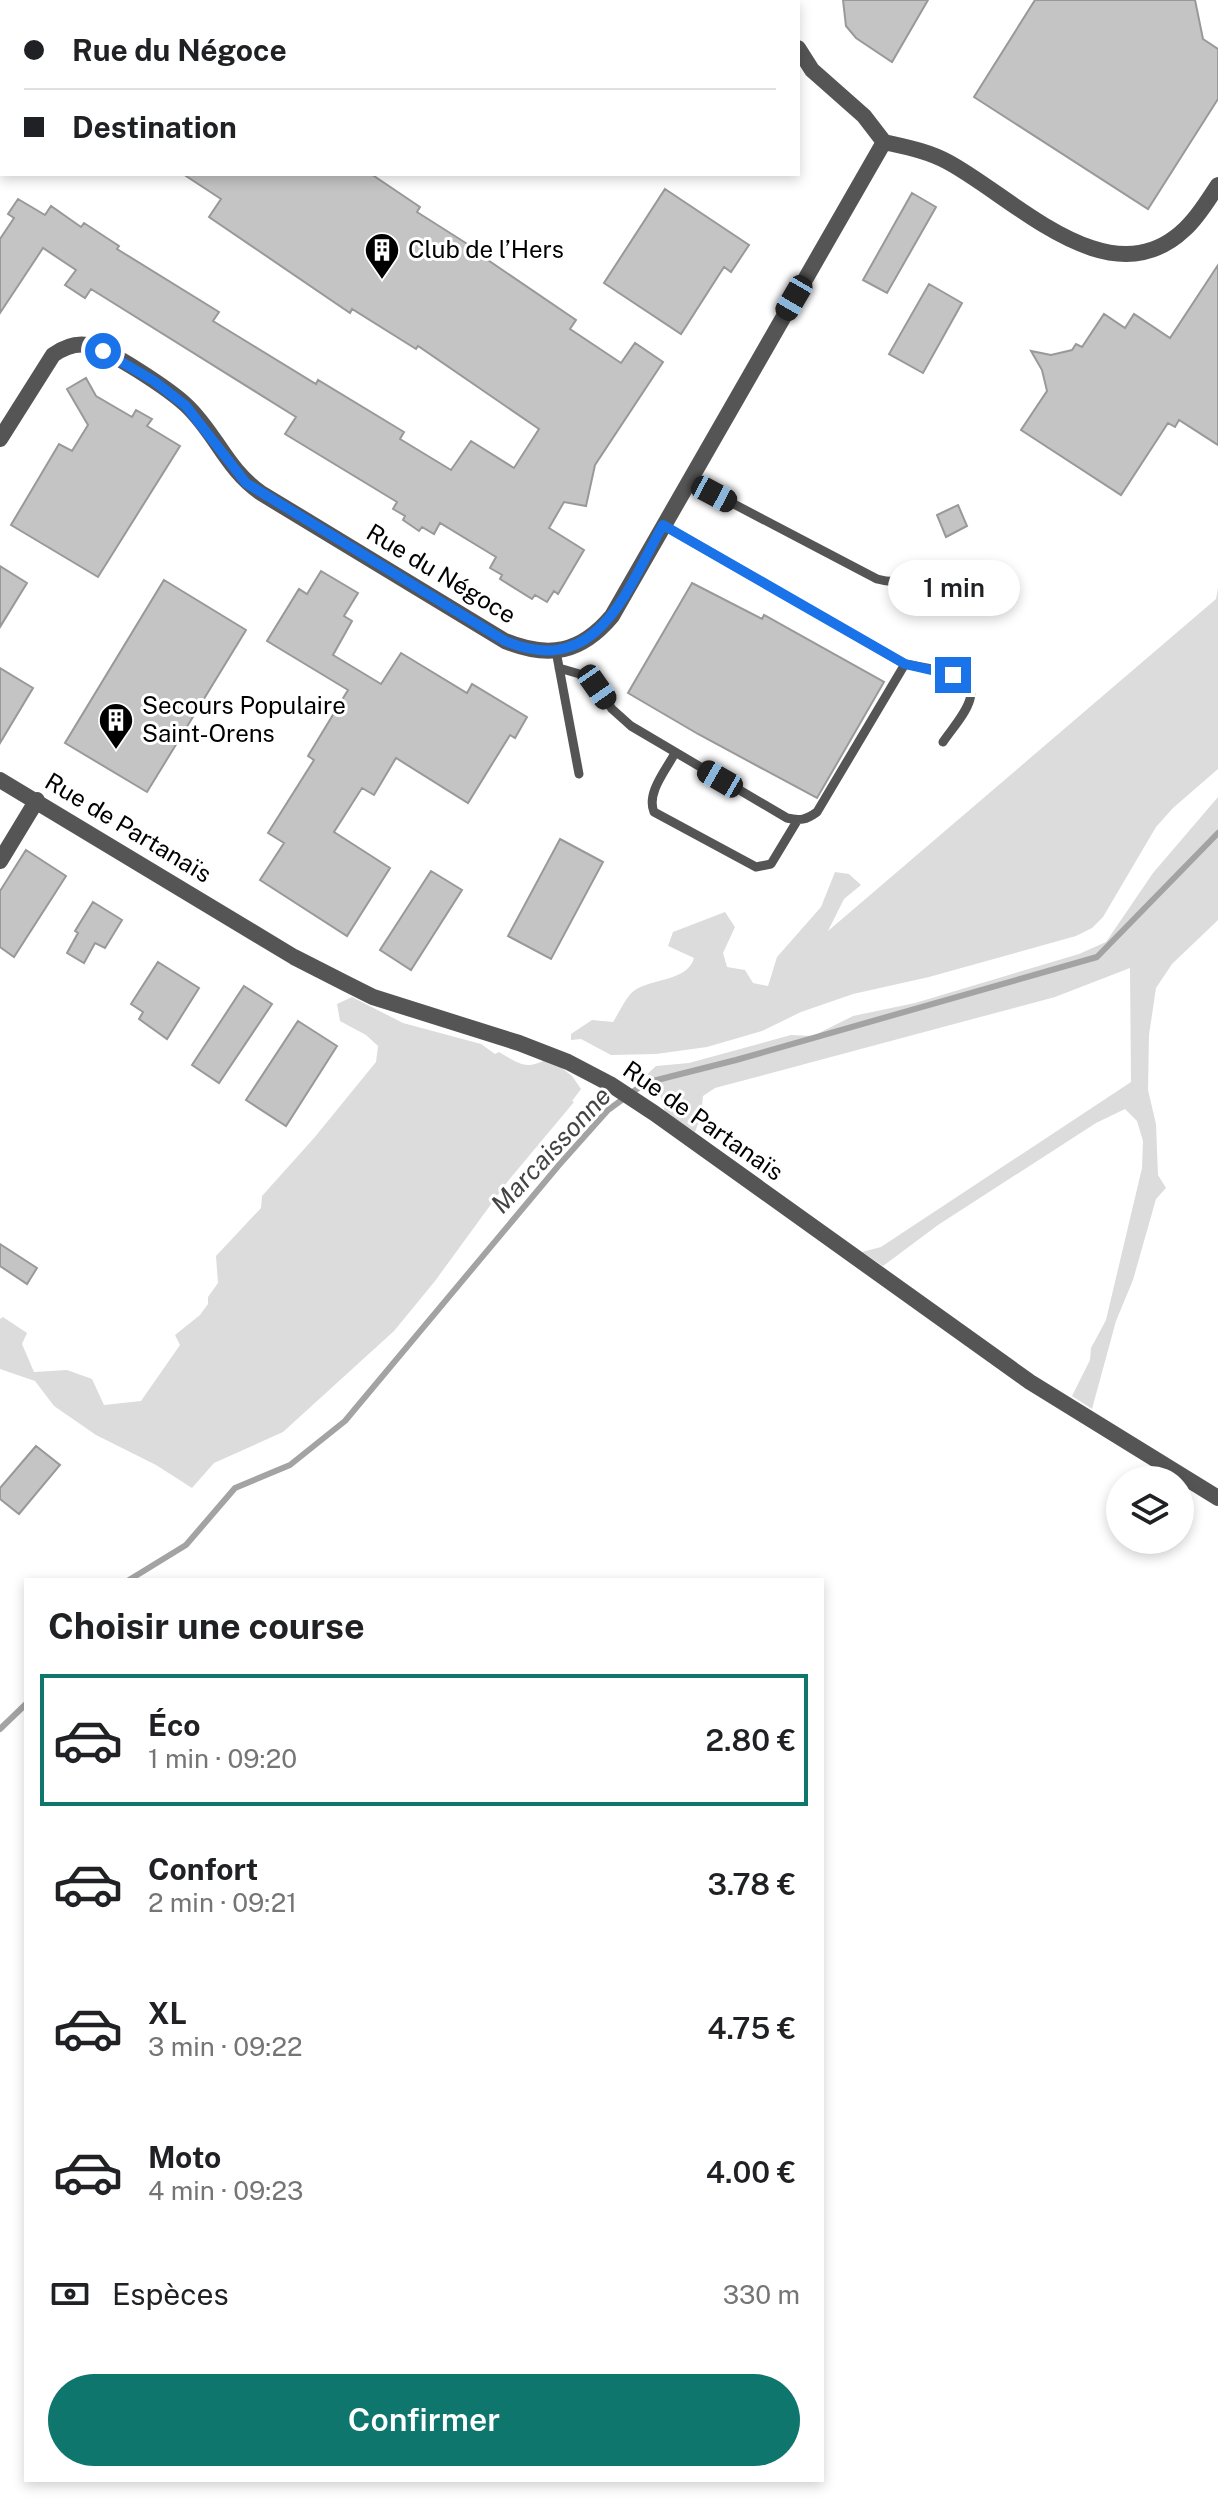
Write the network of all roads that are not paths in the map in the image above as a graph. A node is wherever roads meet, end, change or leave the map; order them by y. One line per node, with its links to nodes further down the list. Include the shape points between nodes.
1 (800, 51): 2 (street)
2 (884, 142): 3 (street, via 947,162 1083,246 1117,254 1153,250 1169,242 1199,214); 5 (street)
3 (1218, 185)
4 (0, 439): 8 (street, Rue du Négoce, via 53,355 88,345 154,381 186,406 235,472 261,493 505,641)
5 (688, 480): 6 (street); 7 (lane, via 877,579 902,581)
6 (663, 525): 8 (street, via 612,616 600,631); 9 (lane)
7 (951, 572)
8 (557, 660): 11 (lane, via 597,687 631,726); 12 (lane)
9 (905, 664): 10 (lane, via 953,675 967,684 969,702); 15 (lane, via 823,803 807,819)
10 (943, 742)
11 (675, 753): 15 (lane); 15 (lane, via 653,793 654,812 756,867 771,864)
12 (579, 774)
13 (0, 780): 14 (street, Rue de Partanaïs)
14 (37, 800): 16 (street); 17 (street, Rue de Partanaïs, via 294,957 373,997 519,1043 610,1084 1030,1382)
15 (797, 821)
16 (0, 861)
17 (1218, 1498)

